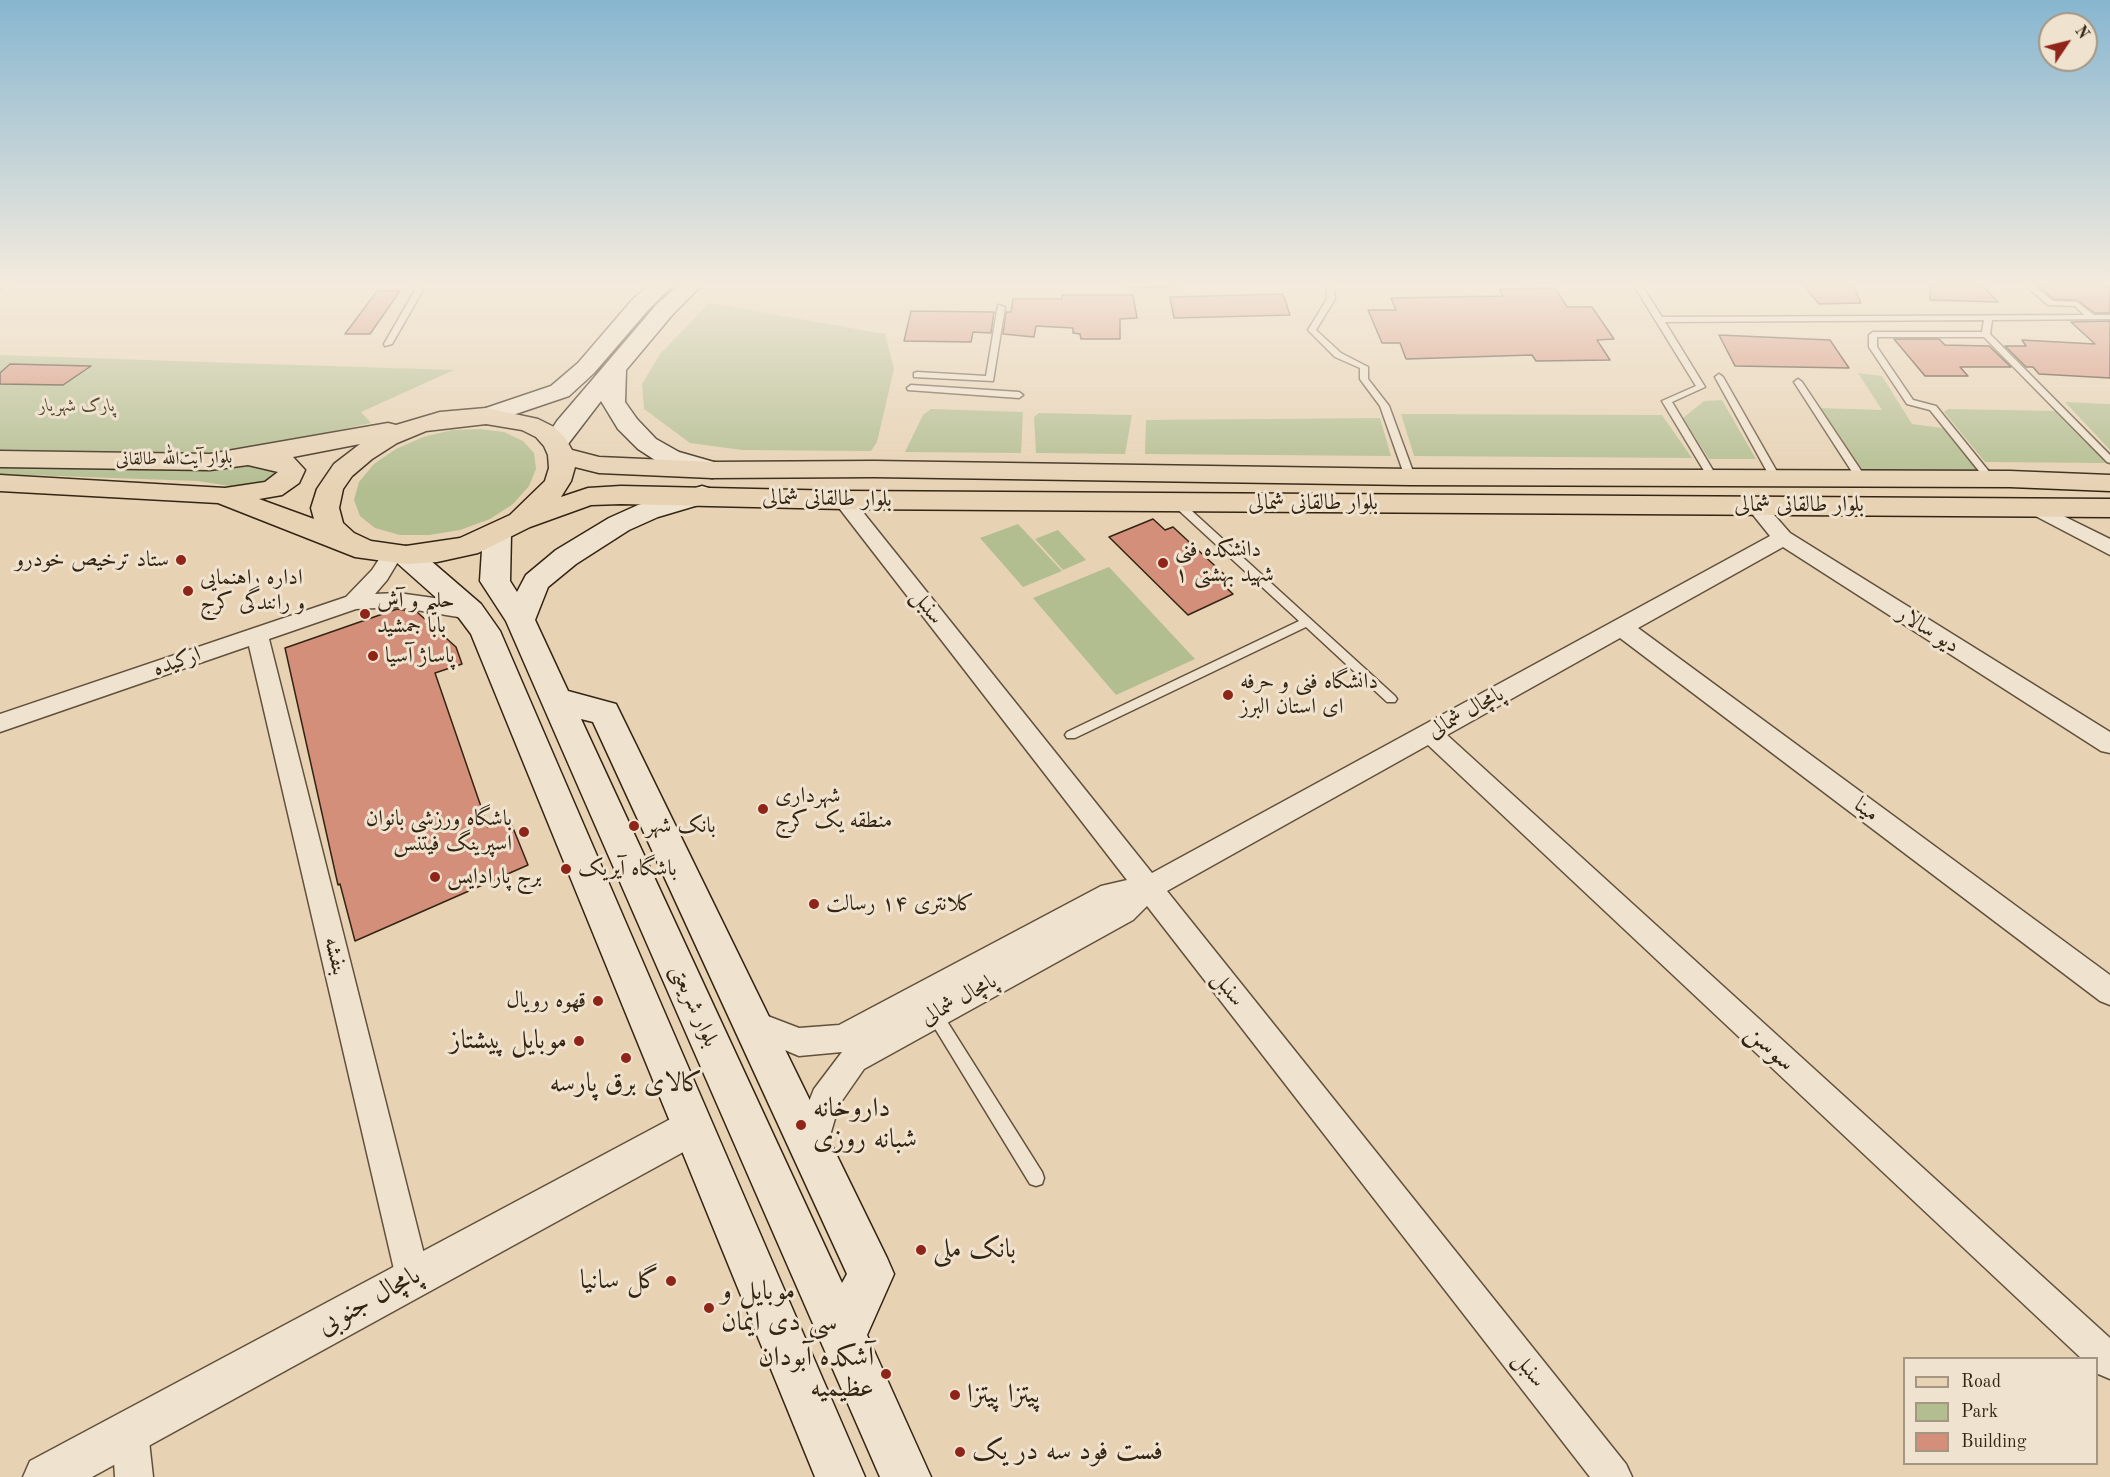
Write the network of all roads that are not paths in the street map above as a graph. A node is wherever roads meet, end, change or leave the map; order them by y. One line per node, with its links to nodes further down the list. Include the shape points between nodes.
1 (599, 353): 13 (main road)
2 (630, 353): 8 (main road)
3 (994, 353): 9 (lane, via 990,379)
4 (1336, 353): 24 (lane, via 1364,368 1364,379 1384,406)
5 (1681, 353): 25 (lane, via 1701,387 1667,400)
6 (1877, 353): 28 (lane, via 1910,402 1933,408)
7 (2005, 353): 21 (lane)
8 (615, 371): 15 (main road); 23 (main road, via 613,402 627,424 647,444 670,458)
9 (917, 375)
10 (1719, 377): 26 (lane)
11 (1798, 382): 27 (lane)
12 (912, 388): 14 (lane)
13 (560, 391): 15 (main road, via 559,397 569,403); 16 (main road)
14 (1019, 395)
15 (592, 397): 18 (main road, via 566,426)
16 (486, 416): 17 (main road); 18 (main road, via 529,424 545,432)
17 (417, 426): 19 (main road, بلوار آیت‌الله طالقانی); 41 (main road, via 363,453 343,470 330,489 325,508 330,526)
18 (558, 449): 22 (main road, بلوار طالقانی شمالی, via 599,465); 39 (main road, via 558,481 549,495)
19 (248, 458): 20 (main road, بلوار آیت‌الله طالقانی, via 210,462); 31 (main road, via 283,462 292,470 290,477 272,489)
20 (0, 459)
21 (2110, 460)
22 (642, 467): 23 (main road, بلوار طالقانی شمالی); 32 (main road, via 616,479 615,487)
23 (712, 470): 24 (main road, بلوار طالقانی شمالی)
24 (1410, 477): 25 (main road, بلوار طالقانی شمالی)
25 (1712, 477): 26 (main road, بلوار طالقانی شمالی)
26 (1775, 477): 27 (main road, بلوار طالقانی شمالی)
27 (1861, 478): 28 (main road, بلوار طالقانی شمالی)
28 (1990, 479): 30 (main road, بلوار طالقانی شمالی)
29 (0, 483): 31 (main road, بلوار آیت‌الله طالقانی)
30 (2110, 483)
31 (221, 495): 41 (main road, بلوار آیت‌الله طالقانی)
32 (632, 495): 33 (main road, بلوار طالقانی شمالی); 39 (main road, بلوار طالقانی شمالی, via 588,497)
33 (702, 495): 34 (main road, بلوار طالقانی شمالی); 46 (main road, via 619,524 566,557 536,582)
34 (843, 500): 35 (main road, بلوار طالقانی شمالی); 56 (street, سنبل)
35 (1177, 503): 36 (main road, بلوار طالقانی شمالی); 47 (lane)
36 (1755, 505): 37 (main road, بلوار طالقانی شمالی); 40 (street, دیو سالار)
37 (2031, 506): 38 (main road, بلوار طالقانی شمالی); 42 (street)
38 (2110, 508)
39 (509, 528): 43 (main road, بلوار طالقانی شمالی, via 458,548); 44 (main road)
40 (1783, 538): 48 (street, پامچال شمالی); 55 (street, دیو سالار)
41 (344, 540): 43 (main road, بلوار آیت‌الله طالقانی, via 365,550)
42 (2110, 548)
43 (399, 555): 44 (main road, بلوار شریعتی); 45 (street, ارکیده)
44 (473, 596): 45 (street, ارکیده); 46 (main road, بلوار شریعتی); 60 (main road, بلوار شریعتی)
45 (354, 602): 49 (street, ارکیده)
46 (520, 621): 51 (main road, بلوار شریعتی)
47 (1307, 622): 50 (lane); 54 (lane)
48 (1621, 627): 53 (street, پامچال شمالی); 57 (street, مینا)
49 (257, 635): 52 (street, ارکیده); 63 (street, بنفشه)
50 (1391, 699)
51 (556, 700): 59 (main road, via 605,713); 64 (main road, بلوار شریعتی)
52 (0, 723)
53 (1430, 733): 56 (street, پامچال شمالی); 65 (street, سوسن)
54 (1071, 735)
55 (2110, 744)
56 (1149, 888): 58 (street, پامچال شمالی, via 1123,912); 71 (street, سنبل)
57 (2110, 992)
58 (929, 1005): 59 (street, پامچال شمالی, via 842,1038 799,1042); 61 (street, پامچال شمالی, via 854,1059 825,1099); 62 (lane)
59 (752, 1023): 61 (main road)
60 (693, 1126): 63 (street, پامچال جنوبی); 69 (main road, بلوار شریعتی)
61 (812, 1148): 64 (main road, via 872,1274)
62 (1036, 1178)
63 (413, 1278): 66 (street, پامچال جنوبی)
64 (842, 1335): 70 (main road, بلوار شریعتی)
65 (2110, 1362)
66 (130, 1431): 67 (street, پامچال جنوبی); 68 (street)
67 (46, 1477)
68 (134, 1477)
69 (840, 1477)
70 (906, 1477)
71 (1613, 1477)

